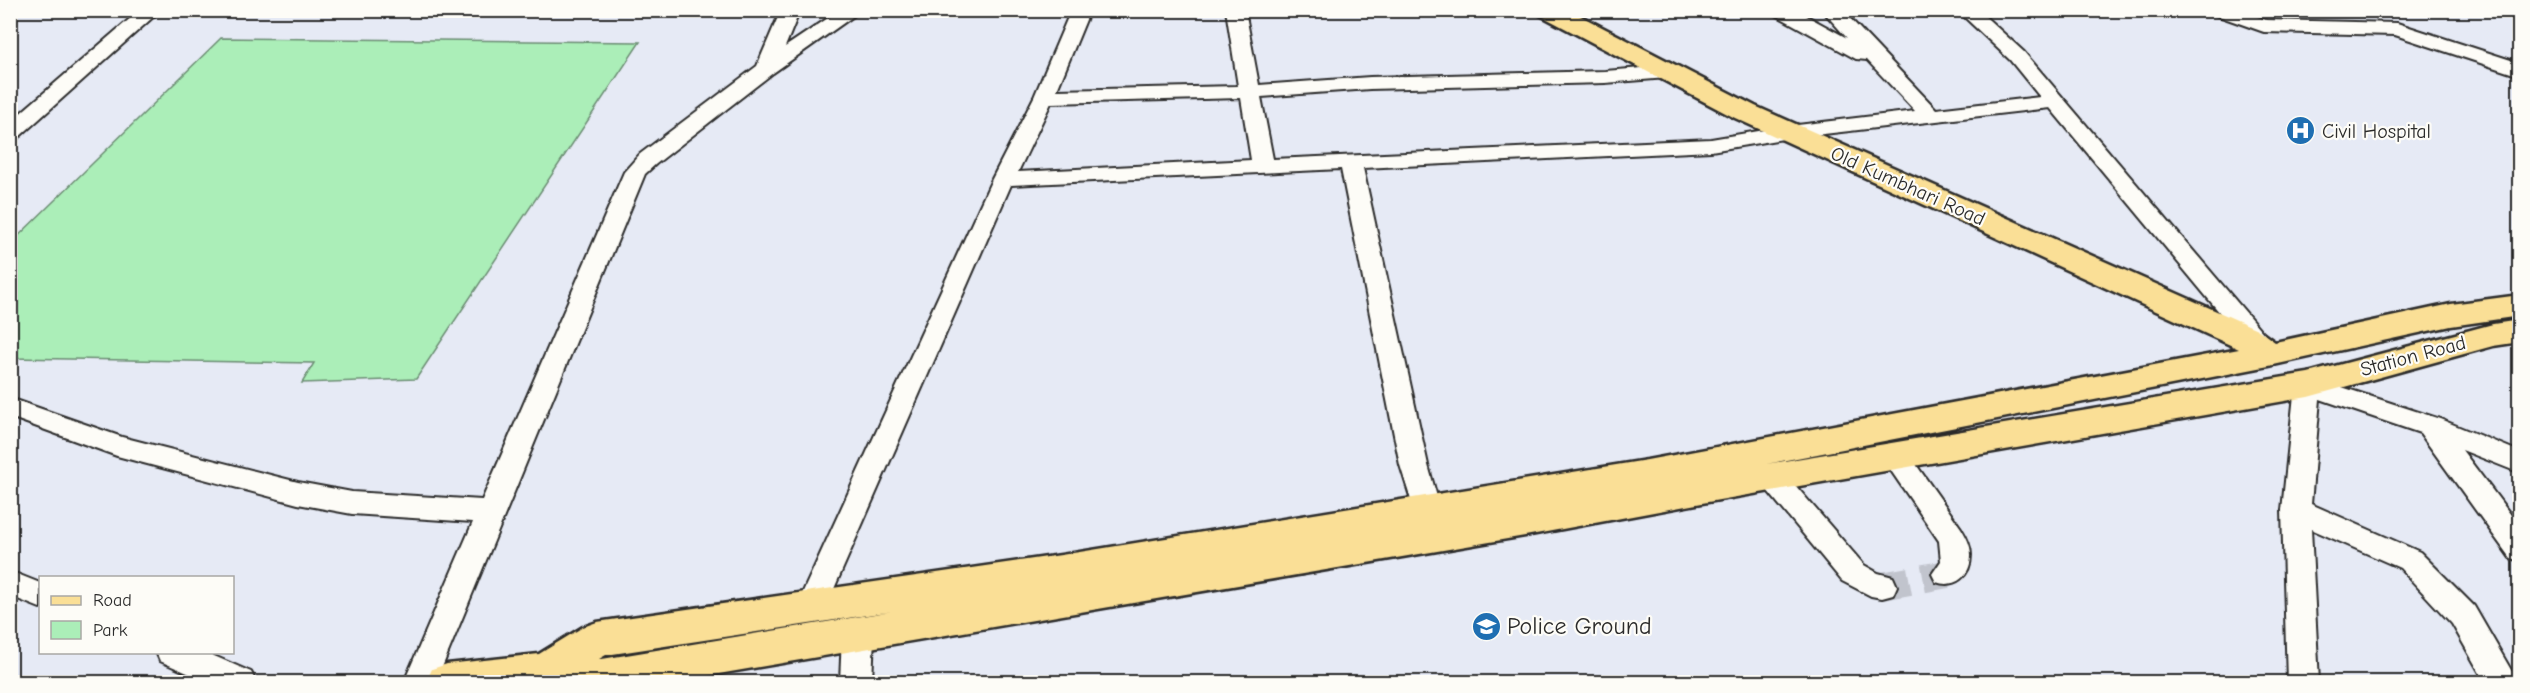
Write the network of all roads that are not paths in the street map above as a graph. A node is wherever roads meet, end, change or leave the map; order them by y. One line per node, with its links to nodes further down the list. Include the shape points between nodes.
1 (152, 10): 20 (street)
2 (790, 10): 12 (street)
3 (853, 10): 12 (street)
4 (1081, 10): 16 (street)
5 (1235, 10): 15 (street)
6 (1549, 10): 14 (main road, Old Kumbhari Road)
7 (1781, 10): 11 (street)
8 (1831, 10): 11 (street)
9 (1966, 10): 17 (street, via 2017,56)
10 (2220, 10): 13 (street, via 2264,26 2397,29)
11 (1882, 66): 18 (street)
12 (766, 69): 35 (street, via 635,172)
13 (2520, 70)
14 (1667, 72): 15 (street, via 1370,83); 19 (main road, Old Kumbhari Road)
15 (1250, 92): 16 (street); 22 (street)
16 (1044, 97): 23 (street)
17 (2056, 101): 18 (street); 26 (street)
18 (1931, 116): 19 (street)
19 (1789, 132): 21 (street, via 1711,145); 26 (main road, Old Kumbhari Road, via 2245,337)
20 (10, 133)
21 (1351, 162): 22 (street); 34 (street)
22 (1263, 166): 23 (street)
23 (1003, 179): 41 (street)
24 (2520, 304): 26 (main road)
25 (2520, 331): 27 (main road, Station Road)
26 (2269, 355): 34 (main road, via 1647,474)
27 (2308, 385): 29 (street); 30 (main road, Station Road); 33 (street)
28 (10, 407): 35 (street, via 117,446 298,492 351,503)
29 (2430, 426): 31 (street); 36 (street)
30 (1895, 456): 32 (main road, Station Road); 37 (street, via 1956,546 1954,569)
31 (2520, 463)
32 (1772, 477): 39 (street, via 1853,573); 42 (main road, Station Road)
33 (2296, 510): 49 (street); 50 (street, via 2410,560 2463,615)
34 (1427, 511): 41 (main road)
35 (490, 512): 46 (street)
36 (2520, 550)
37 (1947, 574)
38 (10, 583): 40 (street)
39 (1882, 586)
40 (39, 596)
41 (811, 607): 44 (main road, via 597,639)
42 (858, 635): 44 (main road, Station Road, via 602,677); 48 (street)
43 (176, 654): 45 (street)
44 (545, 677): 47 (main road)
45 (240, 682)
46 (420, 682)
47 (447, 682)
48 (856, 682)
49 (2304, 682)
50 (2502, 682)

